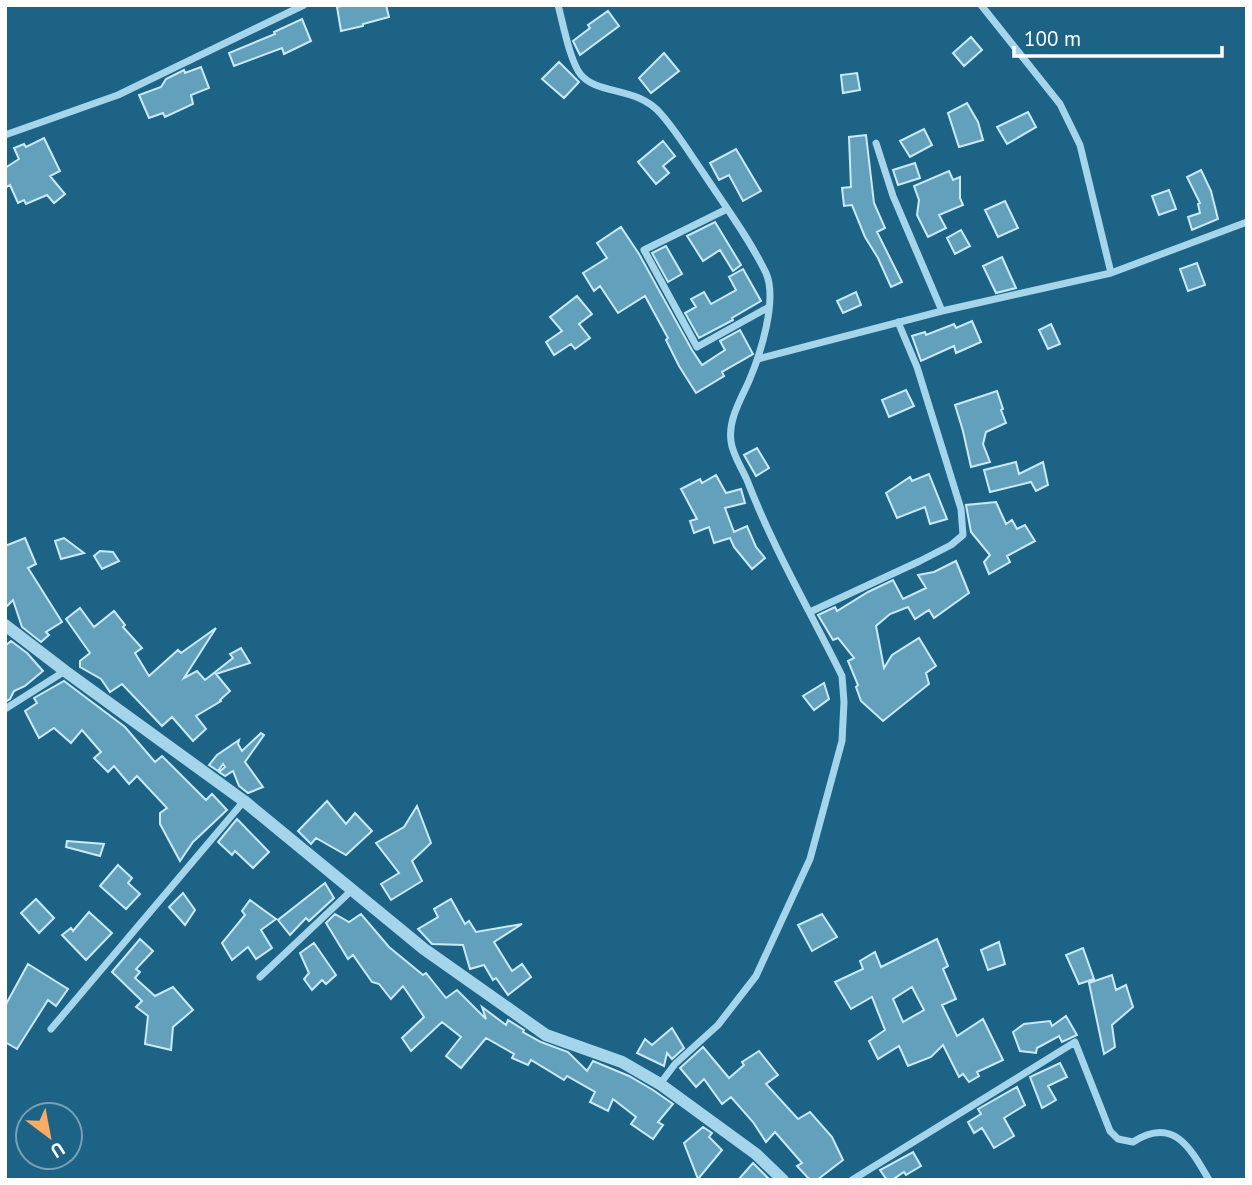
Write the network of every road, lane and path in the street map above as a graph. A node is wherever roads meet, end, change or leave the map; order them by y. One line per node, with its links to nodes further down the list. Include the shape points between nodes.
1 (304, 5): 4 (street, via 118,94)
2 (558, 5): 6 (street, via 581,75 596,86 623,91 651,104)
3 (981, 5): 8 (street, via 1060,104 1080,145)
4 (5, 135)
5 (876, 143): 10 (street, via 893,196)
6 (727, 209): 9 (street, via 766,273); 9 (street, via 644,250 698,347)
7 (1247, 222): 8 (street)
8 (1111, 273): 10 (street)
9 (769, 307): 12 (street)
10 (942, 311): 11 (street)
11 (898, 322): 12 (street); 13 (street, via 918,367 961,509 963,535 940,551)
12 (758, 359): 13 (street, via 737,406 731,443)
13 (810, 612): 21 (street, via 842,676 844,702 842,741 810,859 757,976 718,1025)
14 (5, 625): 15 (street)
15 (65, 671): 16 (street); 17 (street)
16 (5, 709)
17 (244, 801): 18 (street); 20 (street)
18 (352, 890): 19 (street); 21 (street, via 424,949 546,1035 622,1062)
19 (260, 977)
20 (51, 1029)
21 (660, 1084): 22 (street, via 756,1154)
22 (783, 1180)
23 (852, 1180): 24 (street, via 1075,1042 1110,1130 1118,1139 1133,1142 1147,1133 1165,1133 1185,1141)
24 (1209, 1180)

